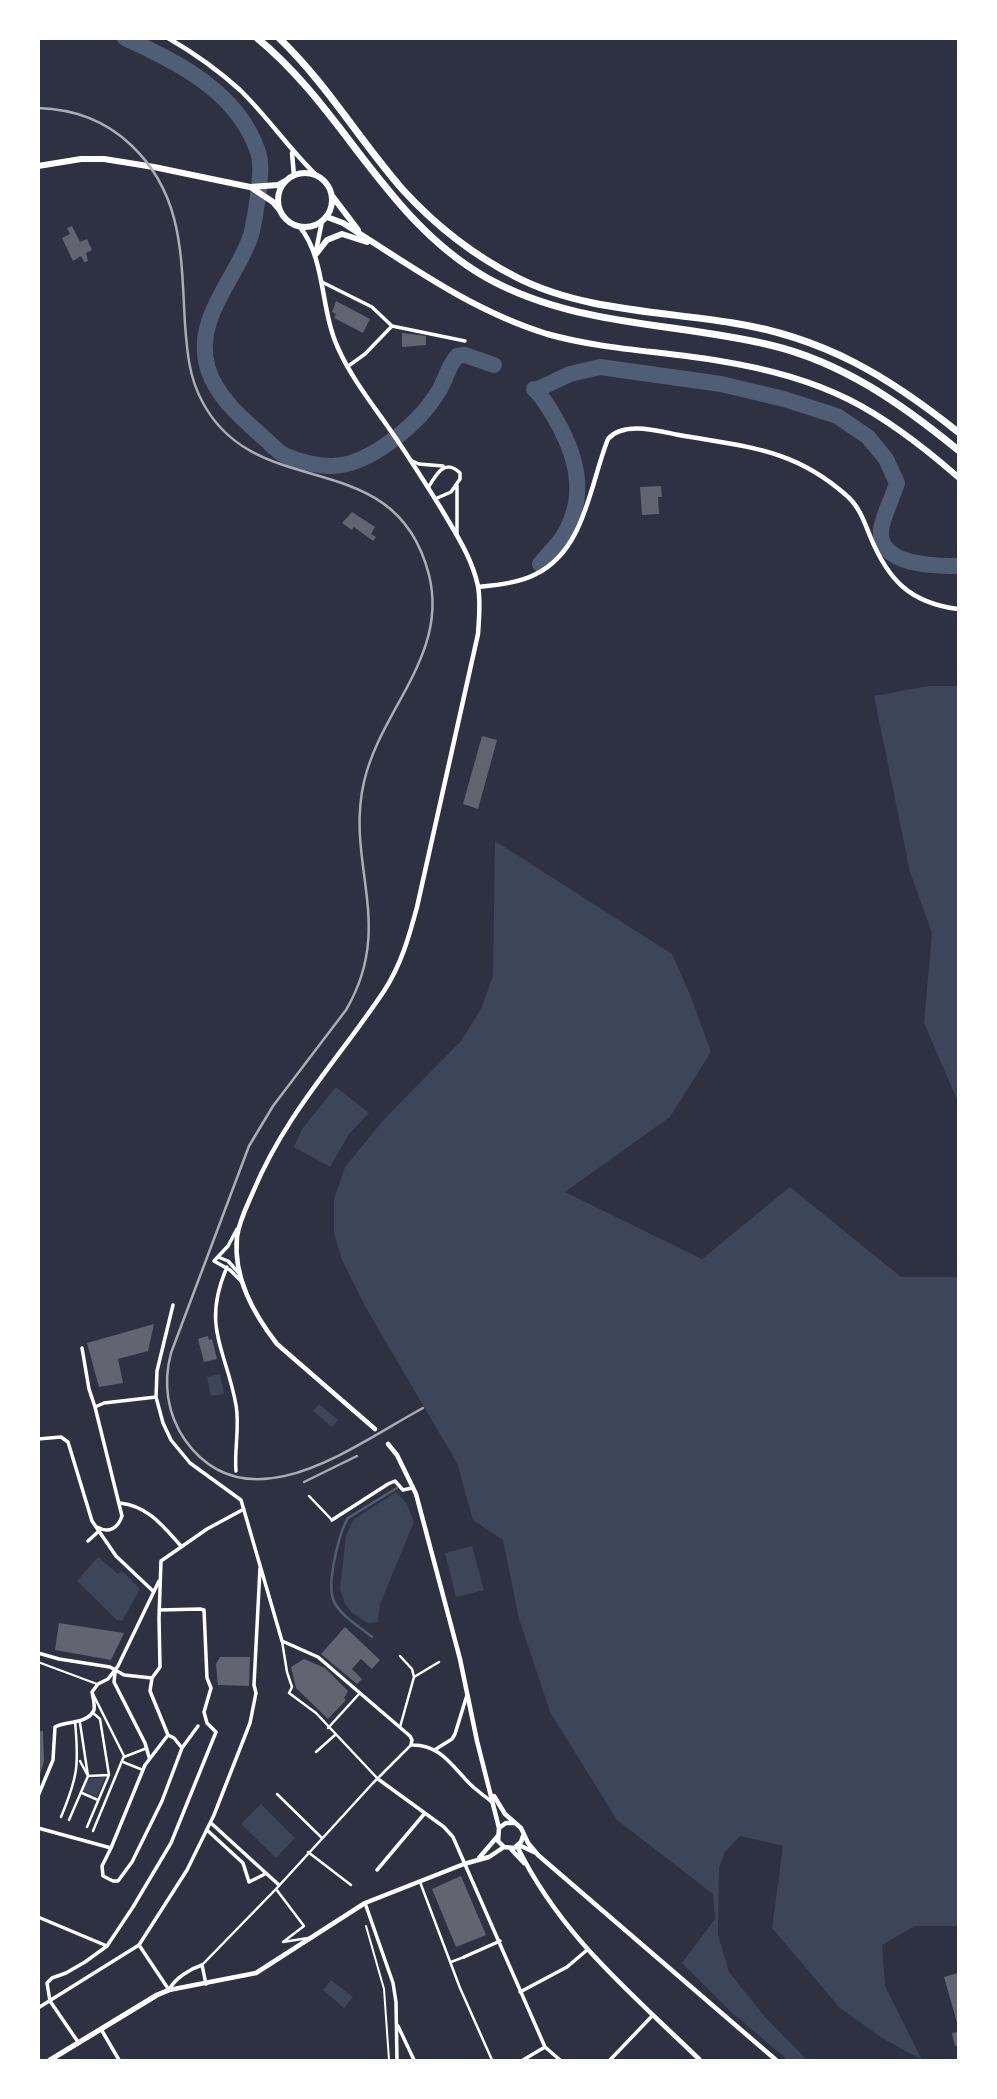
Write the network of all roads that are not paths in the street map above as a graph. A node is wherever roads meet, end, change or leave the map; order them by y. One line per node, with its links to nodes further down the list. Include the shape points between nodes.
1 (168, 38): 4 (street, via 242,92)
2 (257, 38): 21 (highway, via 293,73 420,227 487,278 547,304 594,317 736,338 815,359 884,394)
3 (279, 38): 20 (highway, via 403,189 451,236 490,264 552,292 600,304 735,323 824,348 893,383)
4 (292, 152): 6 (street); 7 (street)
5 (38, 166): 8 (highway, via 104,159)
6 (317, 176): 7 (highway, via 302,173); 9 (highway)
7 (291, 178): 8 (highway, via 278,185); 10 (highway, via 279,194)
8 (250, 187): 10 (highway)
9 (331, 194): 11 (highway); 13 (highway)
10 (280, 210): 12 (highway)
11 (324, 219): 12 (highway); 13 (highway); 15 (street)
12 (300, 226): 15 (street)
13 (361, 234): 14 (highway)
14 (382, 249): 15 (highway, via 342,234 327,240); 24 (highway, via 471,304 548,334 719,361 809,381 899,428)
15 (316, 256): 16 (street)
16 (320, 281): 17 (street, via 372,307); 19 (street, via 331,332)
17 (392, 326): 18 (street); 19 (street)
18 (465, 341)
19 (347, 367): 22 (street)
20 (958, 432)
21 (958, 450)
22 (410, 460): 23 (street); 26 (street)
23 (445, 466): 25 (street, via 460,473); 26 (street)
24 (958, 477)
25 (457, 486): 27 (street); 28 (street)
26 (428, 488): 27 (street)
27 (435, 499): 28 (street)
28 (457, 535): 29 (street)
29 (478, 587): 30 (street, via 533,576 553,562 580,524 608,439 625,429 769,450 808,467 849,497 862,513 887,573 902,588); 31 (street, via 478,634 405,948 385,990 285,1127)
30 (958, 609)
31 (242, 1219): 32 (street); 34 (street, via 237,1236)
32 (215, 1259): 33 (street); 34 (street, via 225,1259)
33 (227, 1267): 34 (street); 42 (street, via 214,1318 236,1405)
34 (241, 1280): 39 (street, via 251,1306 277,1344)
35 (173, 1305): 37 (street, via 158,1360)
36 (82, 1348): 38 (street)
37 (156, 1396): 38 (street); 46 (street, via 163,1423 180,1452 242,1500)
38 (95, 1407): 45 (street)
39 (375, 1429)
40 (38, 1439): 48 (street, via 57,1436 68,1442)
41 (388, 1444): 43 (street)
42 (236, 1471)
43 (413, 1488): 47 (street, via 403,1490 395,1481 388,1483); 68 (street)
44 (309, 1496): 47 (street)
45 (120, 1503): 48 (street, via 118,1525 106,1531); 50 (street, via 147,1511)
46 (244, 1508): 50 (street); 51 (street)
47 (332, 1520)
48 (98, 1529): 49 (street); 53 (street, via 116,1556)
49 (88, 1541)
50 (181, 1546): 52 (street, via 161,1561)
51 (260, 1568): 57 (street); 97 (street, via 256,1693)
52 (159, 1581): 53 (street); 54 (street)
53 (153, 1591): 55 (street)
54 (159, 1596): 55 (street); 56 (street)
55 (151, 1597): 62 (street)
56 (159, 1611): 64 (street, via 160,1667); 126 (street, via 204,1611 211,1688 204,1712 216,1732 171,1843)
57 (282, 1641): 67 (street, via 318,1657); 73 (street, via 292,1687 289,1693)
58 (38, 1653): 62 (street)
59 (400, 1656): 63 (street)
60 (38, 1662): 65 (lane)
61 (439, 1662): 63 (street)
62 (115, 1671): 64 (street); 65 (street); 77 (street, via 114,1682)
63 (414, 1676): 72 (street)
64 (152, 1678): 74 (street, via 150,1690)
65 (98, 1684): 66 (street)
66 (92, 1692): 69 (street); 83 (street)
67 (360, 1692): 72 (street); 73 (street)
68 (468, 1693): 79 (street, via 452,1740); 88 (street)
69 (92, 1712): 70 (street); 85 (street, via 100,1718)
70 (77, 1722): 81 (street); 86 (street); 91 (street, via 55,1727 53,1760)
71 (198, 1726): 78 (street)
72 (400, 1727): 76 (street)
73 (328, 1728): 75 (street)
74 (168, 1735): 78 (street); 82 (street)
75 (335, 1735): 80 (street); 87 (street)
76 (411, 1745): 79 (street); 87 (street)
77 (147, 1748): 82 (street); 83 (street)
78 (182, 1748): 109 (street, via 135,1857 121,1878 113,1881 101,1870)
79 (435, 1750): 93 (street)
80 (316, 1752)
81 (78, 1757): 86 (street); 95 (street, via 75,1784)
82 (149, 1757): 84 (street)
83 (123, 1759): 84 (street); 103 (street)
84 (143, 1770): 109 (street)
85 (109, 1774): 86 (street); 92 (street)
86 (88, 1776): 89 (street)
87 (378, 1779): 94 (street); 106 (street)
88 (491, 1790): 93 (street); 98 (street)
89 (81, 1792): 92 (street); 96 (street)
90 (276, 1794): 106 (street)
91 (38, 1796)
92 (98, 1800): 99 (street)
93 (494, 1804): 101 (street)
94 (425, 1813): 114 (street, via 453,1837); 116 (street)
95 (61, 1818)
96 (69, 1820)
97 (211, 1822): 102 (street); 117 (street)
98 (514, 1823): 101 (street); 104 (street)
99 (87, 1826)
100 (38, 1828): 109 (street)
101 (499, 1828): 105 (street)
102 (207, 1830): 117 (street, via 243,1863 249,1882); 125 (street)
103 (93, 1831)
104 (523, 1835): 107 (street); 112 (street)
105 (497, 1837): 108 (street); 113 (street)
106 (323, 1838): 111 (street)
107 (518, 1846): 110 (street); 112 (street); 115 (street)
108 (504, 1847): 110 (street); 113 (street)
109 (111, 1848)
110 (511, 1849): 115 (street)
111 (308, 1852): 119 (street); 120 (street)
112 (536, 1854): 150 (street)
113 (479, 1859): 114 (street)
114 (464, 1864): 118 (street); 124 (street)
115 (527, 1866): 127 (street)
116 (377, 1871)
117 (265, 1874): 120 (street)
118 (420, 1882): 121 (street); 129 (street)
119 (351, 1885)
120 (278, 1887): 123 (street, via 304,1926 283,1942); 130 (street)
121 (365, 1903): 123 (street); 137 (street, via 393,1983)
122 (38, 1917): 126 (street)
123 (309, 1938): 131 (street, via 256,1973)
124 (500, 1941): 128 (street); 133 (street)
125 (139, 1945): 132 (street); 134 (street)
126 (107, 1946): 134 (street, via 52,1978 47,1983)
127 (587, 1951): 133 (street); 136 (street)
128 (464, 1957): 129 (street)
129 (451, 1962): 145 (street)
130 (202, 1965): 131 (street); 132 (street)
131 (206, 1984): 132 (street)
132 (169, 1990): 138 (main road)
133 (520, 1992): 140 (street)
134 (50, 2001): 135 (street); 139 (street)
135 (38, 2008)
136 (653, 2015): 148 (street); 149 (street)
137 (397, 2024): 143 (street); 144 (street)
138 (100, 2029): 139 (main road); 142 (street)
139 (78, 2042): 141 (main road)
140 (545, 2047): 146 (street); 147 (street)
141 (50, 2060)
142 (119, 2060)
143 (397, 2060)
144 (414, 2060)
145 (492, 2060)
146 (523, 2060)
147 (560, 2060)
148 (610, 2060)
149 (699, 2060)
150 (776, 2060)

